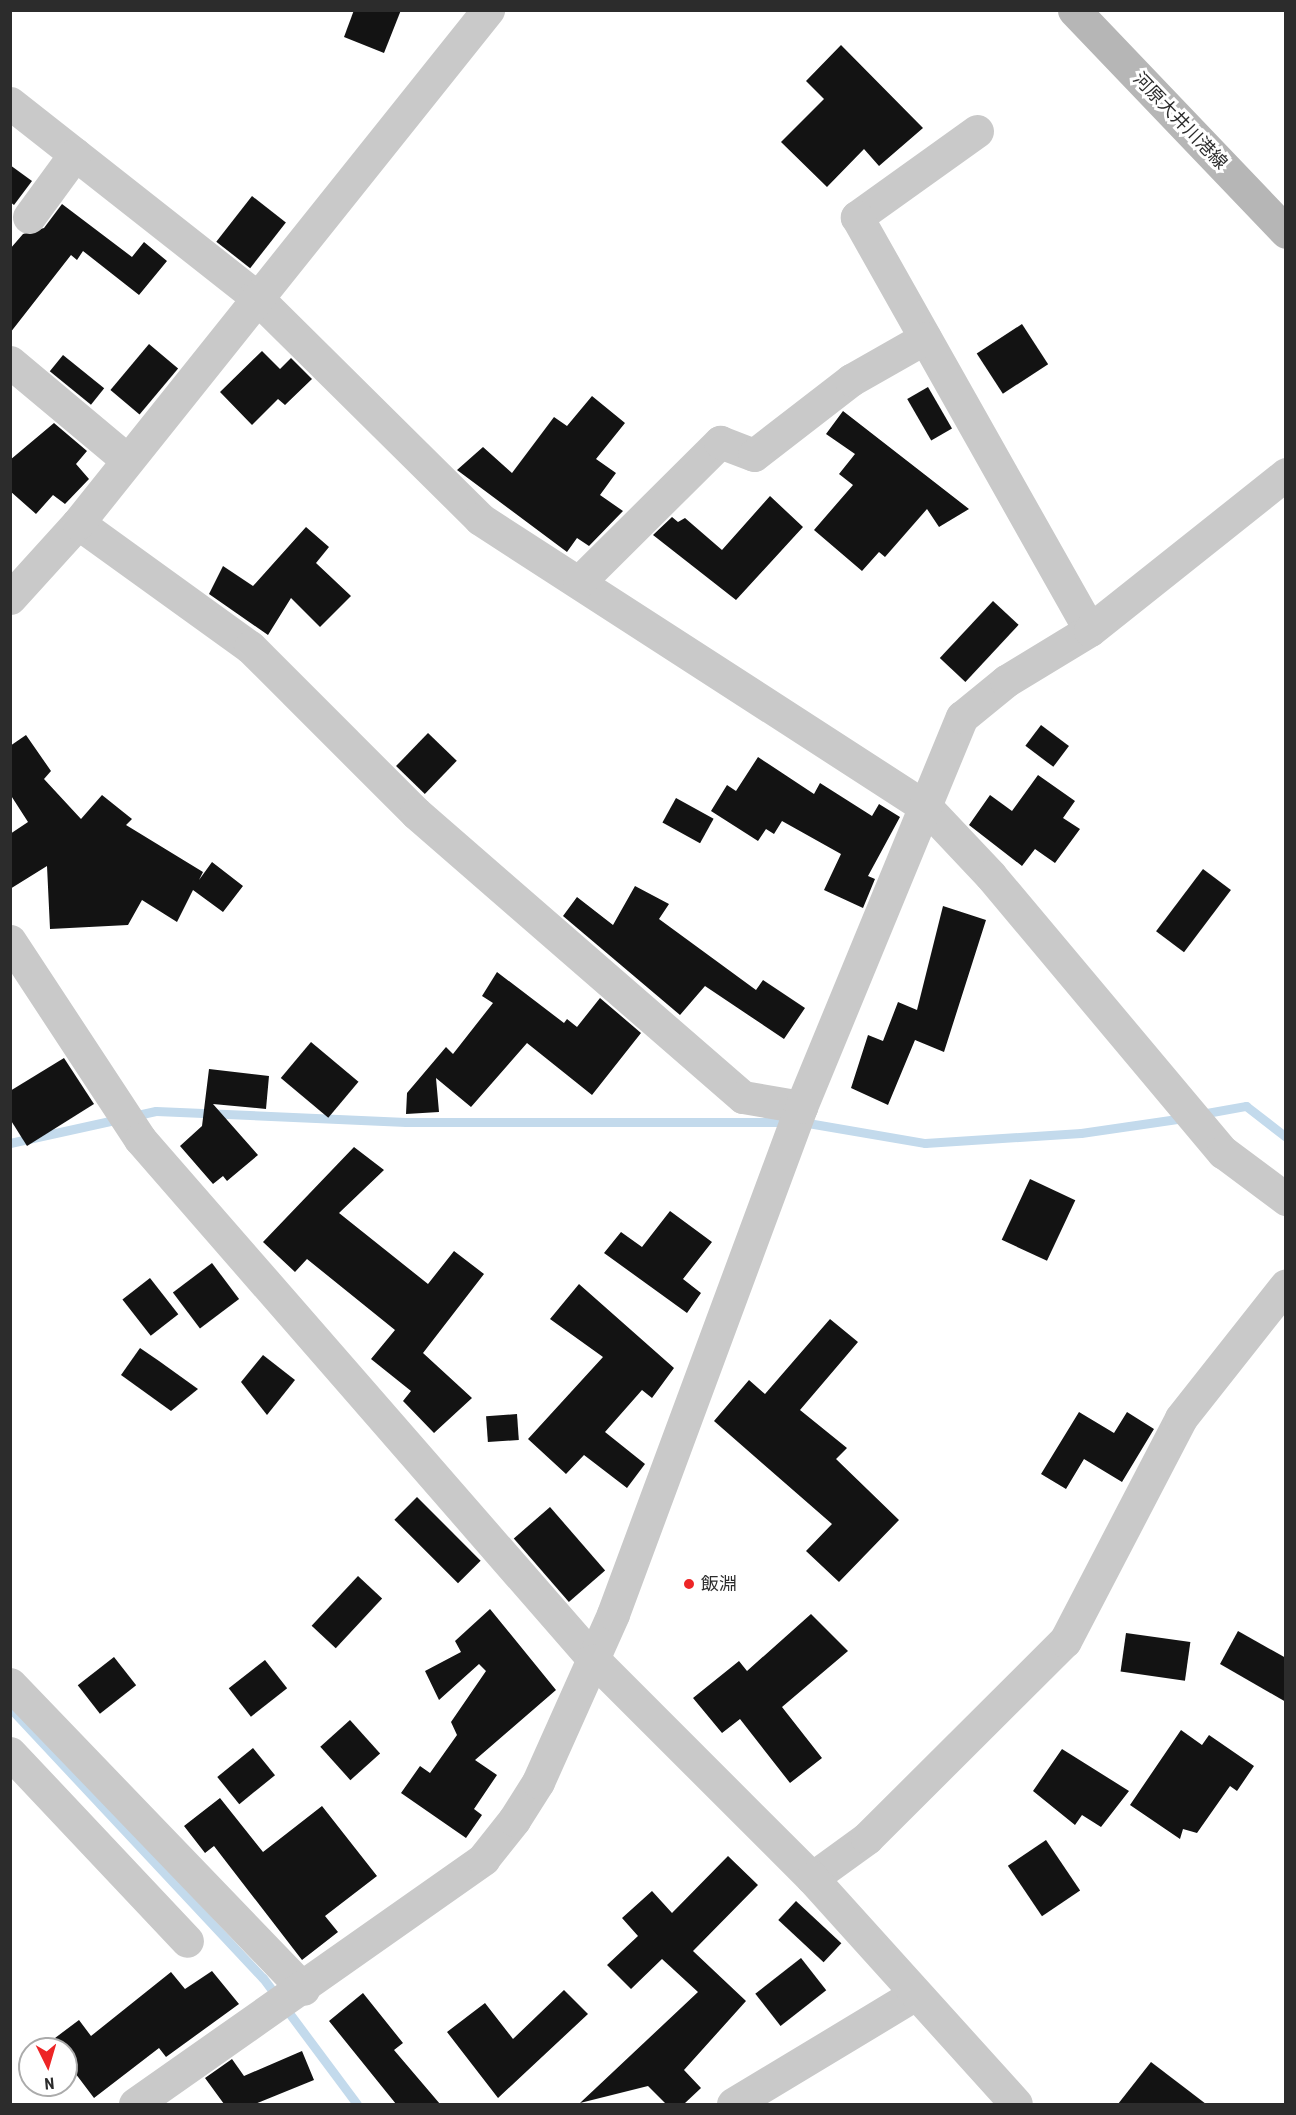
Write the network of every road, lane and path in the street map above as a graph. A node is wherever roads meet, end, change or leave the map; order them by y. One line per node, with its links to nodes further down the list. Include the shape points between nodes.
1 (488, 10): 8 (street)
2 (1074, 10): 7 (main road, 河原大井川港線)
3 (10, 103): 5 (street)
4 (977, 132): 9 (street, via 857,218)
5 (75, 154): 6 (street); 8 (street)
6 (29, 217)
7 (1286, 232)
8 (255, 296): 11 (street); 14 (street, via 480,519)
9 (925, 338): 14 (street, via 851,380 754,455 720,442); 16 (street)
10 (10, 362): 11 (street)
11 (126, 460): 13 (street)
12 (1286, 474): 16 (street)
13 (78, 523): 15 (street); 19 (street, via 250,646 416,813 743,1097)
14 (579, 582): 17 (street)
15 (10, 598)
16 (1090, 630): 17 (street, via 1006,681 962,717)
17 (927, 808): 19 (street); 20 (street, via 992,876 1214,1141)
18 (10, 941): 22 (street, via 138,1136)
19 (796, 1121): 22 (street)
20 (1286, 1199)
21 (1286, 1285): 25 (street, via 1181,1418 1065,1641 867,1838)
22 (594, 1660): 25 (street); 27 (street, via 538,1782 483,1859)
23 (10, 1684): 27 (street)
24 (10, 1753): 26 (street)
25 (812, 1878): 28 (street)
26 (187, 1941)
27 (302, 1989): 29 (street)
28 (915, 1994): 30 (street); 31 (street)
29 (135, 2104)
30 (733, 2104)
31 (1016, 2104)

